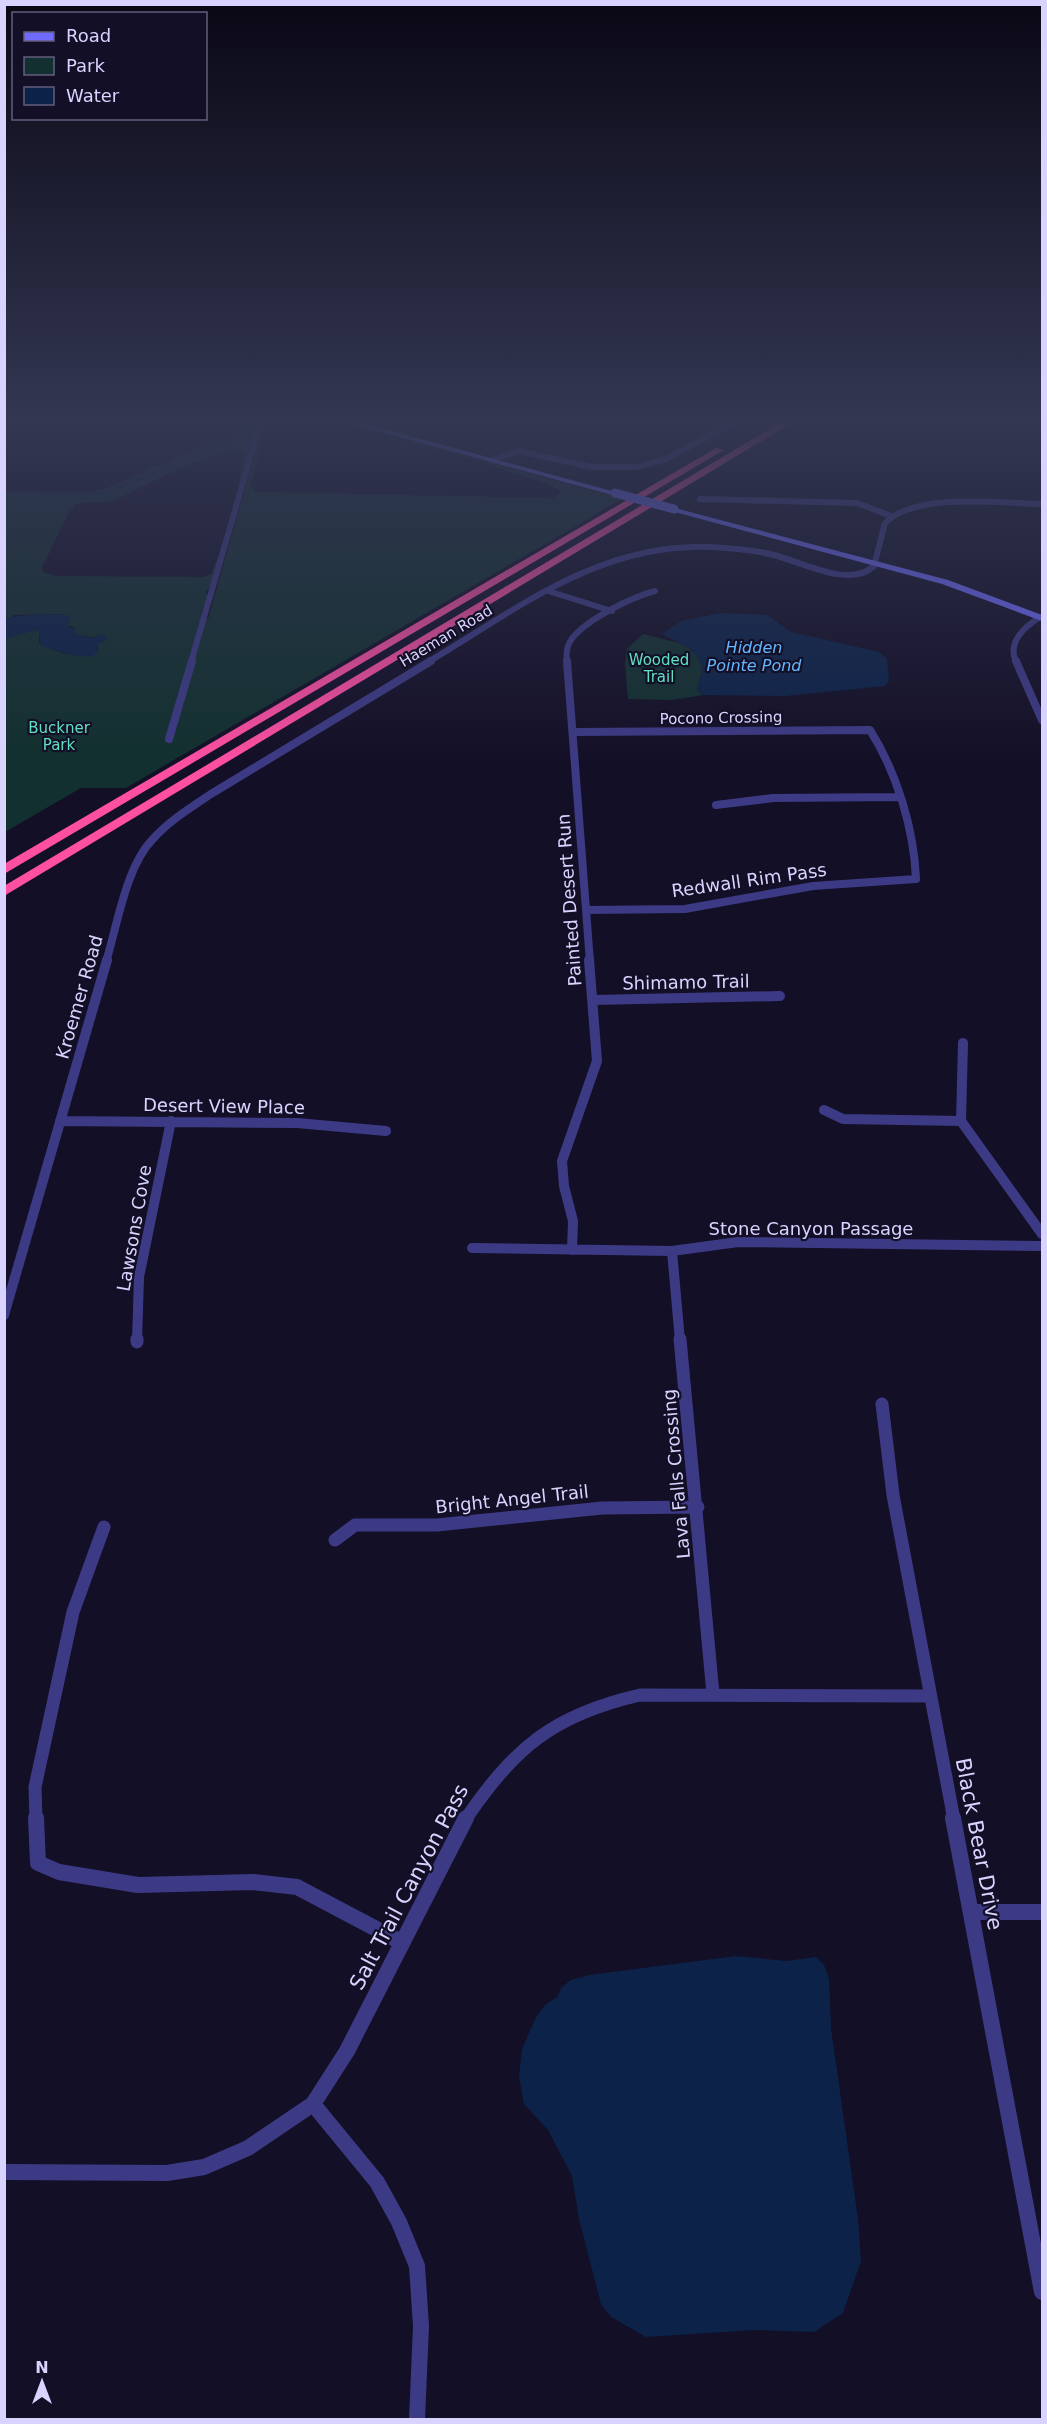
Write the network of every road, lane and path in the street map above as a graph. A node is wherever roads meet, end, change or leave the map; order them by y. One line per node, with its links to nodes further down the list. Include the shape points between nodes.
1 (227, 537): 15 (street)
2 (570, 537): 19 (highway)
3 (596, 537): 20 (highway)
4 (780, 537): 6 (main road, bridge)
5 (880, 537): 6 (street)
6 (878, 563): 7 (street, Haeman Road, via 866,573 846,574 754,551 668,548 624,555); 12 (main road, via 945,582)
7 (556, 587): 8 (street, Haeman Road); 10 (street)
8 (548, 591): 10 (street); 16 (street, Haeman Road)
9 (655, 591): 11 (street, Painted Desert Run, via 640,594)
10 (578, 598): 11 (street)
11 (612, 611): 14 (street, Painted Desert Run, via 573,636 567,647)
12 (1041, 618): 13 (street, via 1021,632 1012,648)
13 (1042, 720)
14 (573, 732): 17 (street, Pocono Crossing, via 870,730 883,747); 21 (street, Painted Desert Run)
15 (169, 739)
16 (278, 753): 26 (street, Kroemer Road, via 180,814 140,856)
17 (899, 797): 18 (street, via 773,798); 21 (street, Redwall Rim Pass, via 913,843 916,879 813,886 699,907)
18 (716, 805)
19 (4, 870)
20 (4, 892)
21 (586, 910): 23 (street, Painted Desert Run)
22 (780, 996): 23 (street, Shimamo Trail)
23 (593, 1000): 33 (street, Painted Desert Run, via 597,1061 562,1161 561,1173 573,1221)
24 (963, 1043): 28 (street)
25 (824, 1110): 28 (street, via 843,1119)
26 (60, 1121): 27 (street, Desert View Place); 35 (street, Kroemer Road)
27 (171, 1121): 29 (street, Desert View Place, via 297,1123); 36 (street, Lawsons Cove, via 140,1277)
28 (961, 1121): 30 (street)
29 (386, 1131)
30 (1042, 1234)
31 (1042, 1246): 34 (street, Stone Canyon Passage, via 738,1242)
32 (472, 1248): 33 (street, Stone Canyon Passage)
33 (572, 1250): 34 (street, Stone Canyon Passage)
34 (672, 1251): 38 (street, Lava Falls Crossing)
35 (4, 1316)
36 (137, 1342)
37 (882, 1404): 42 (street, Black Bear Drive, via 893,1495)
38 (698, 1507): 40 (street, Bright Angel Trail, via 602,1508 437,1525 355,1525); 41 (street, Lava Falls Crossing)
39 (104, 1527): 45 (street, via 73,1612 45,1737 35,1788 38,1863 59,1872 138,1885 253,1882 297,1887)
40 (335, 1540)
41 (713, 1694): 42 (street, Salt Trail Canyon Pass); 45 (street, Salt Trail Canyon Pass, via 640,1695 609,1701 545,1731 513,1755 461,1825)
42 (930, 1696): 43 (street, Black Bear Drive)
43 (971, 1911): 44 (street); 48 (street, Black Bear Drive)
44 (1042, 1912)
45 (401, 1942): 46 (street, Salt Trail Canyon Pass, via 347,2051)
46 (313, 2104): 47 (street, Salt Trail Canyon Pass, via 248,2148 204,2167 167,2173); 49 (street, via 377,2182 417,2266 421,2326)
47 (4, 2172)
48 (1042, 2292)
49 (417, 2420)

